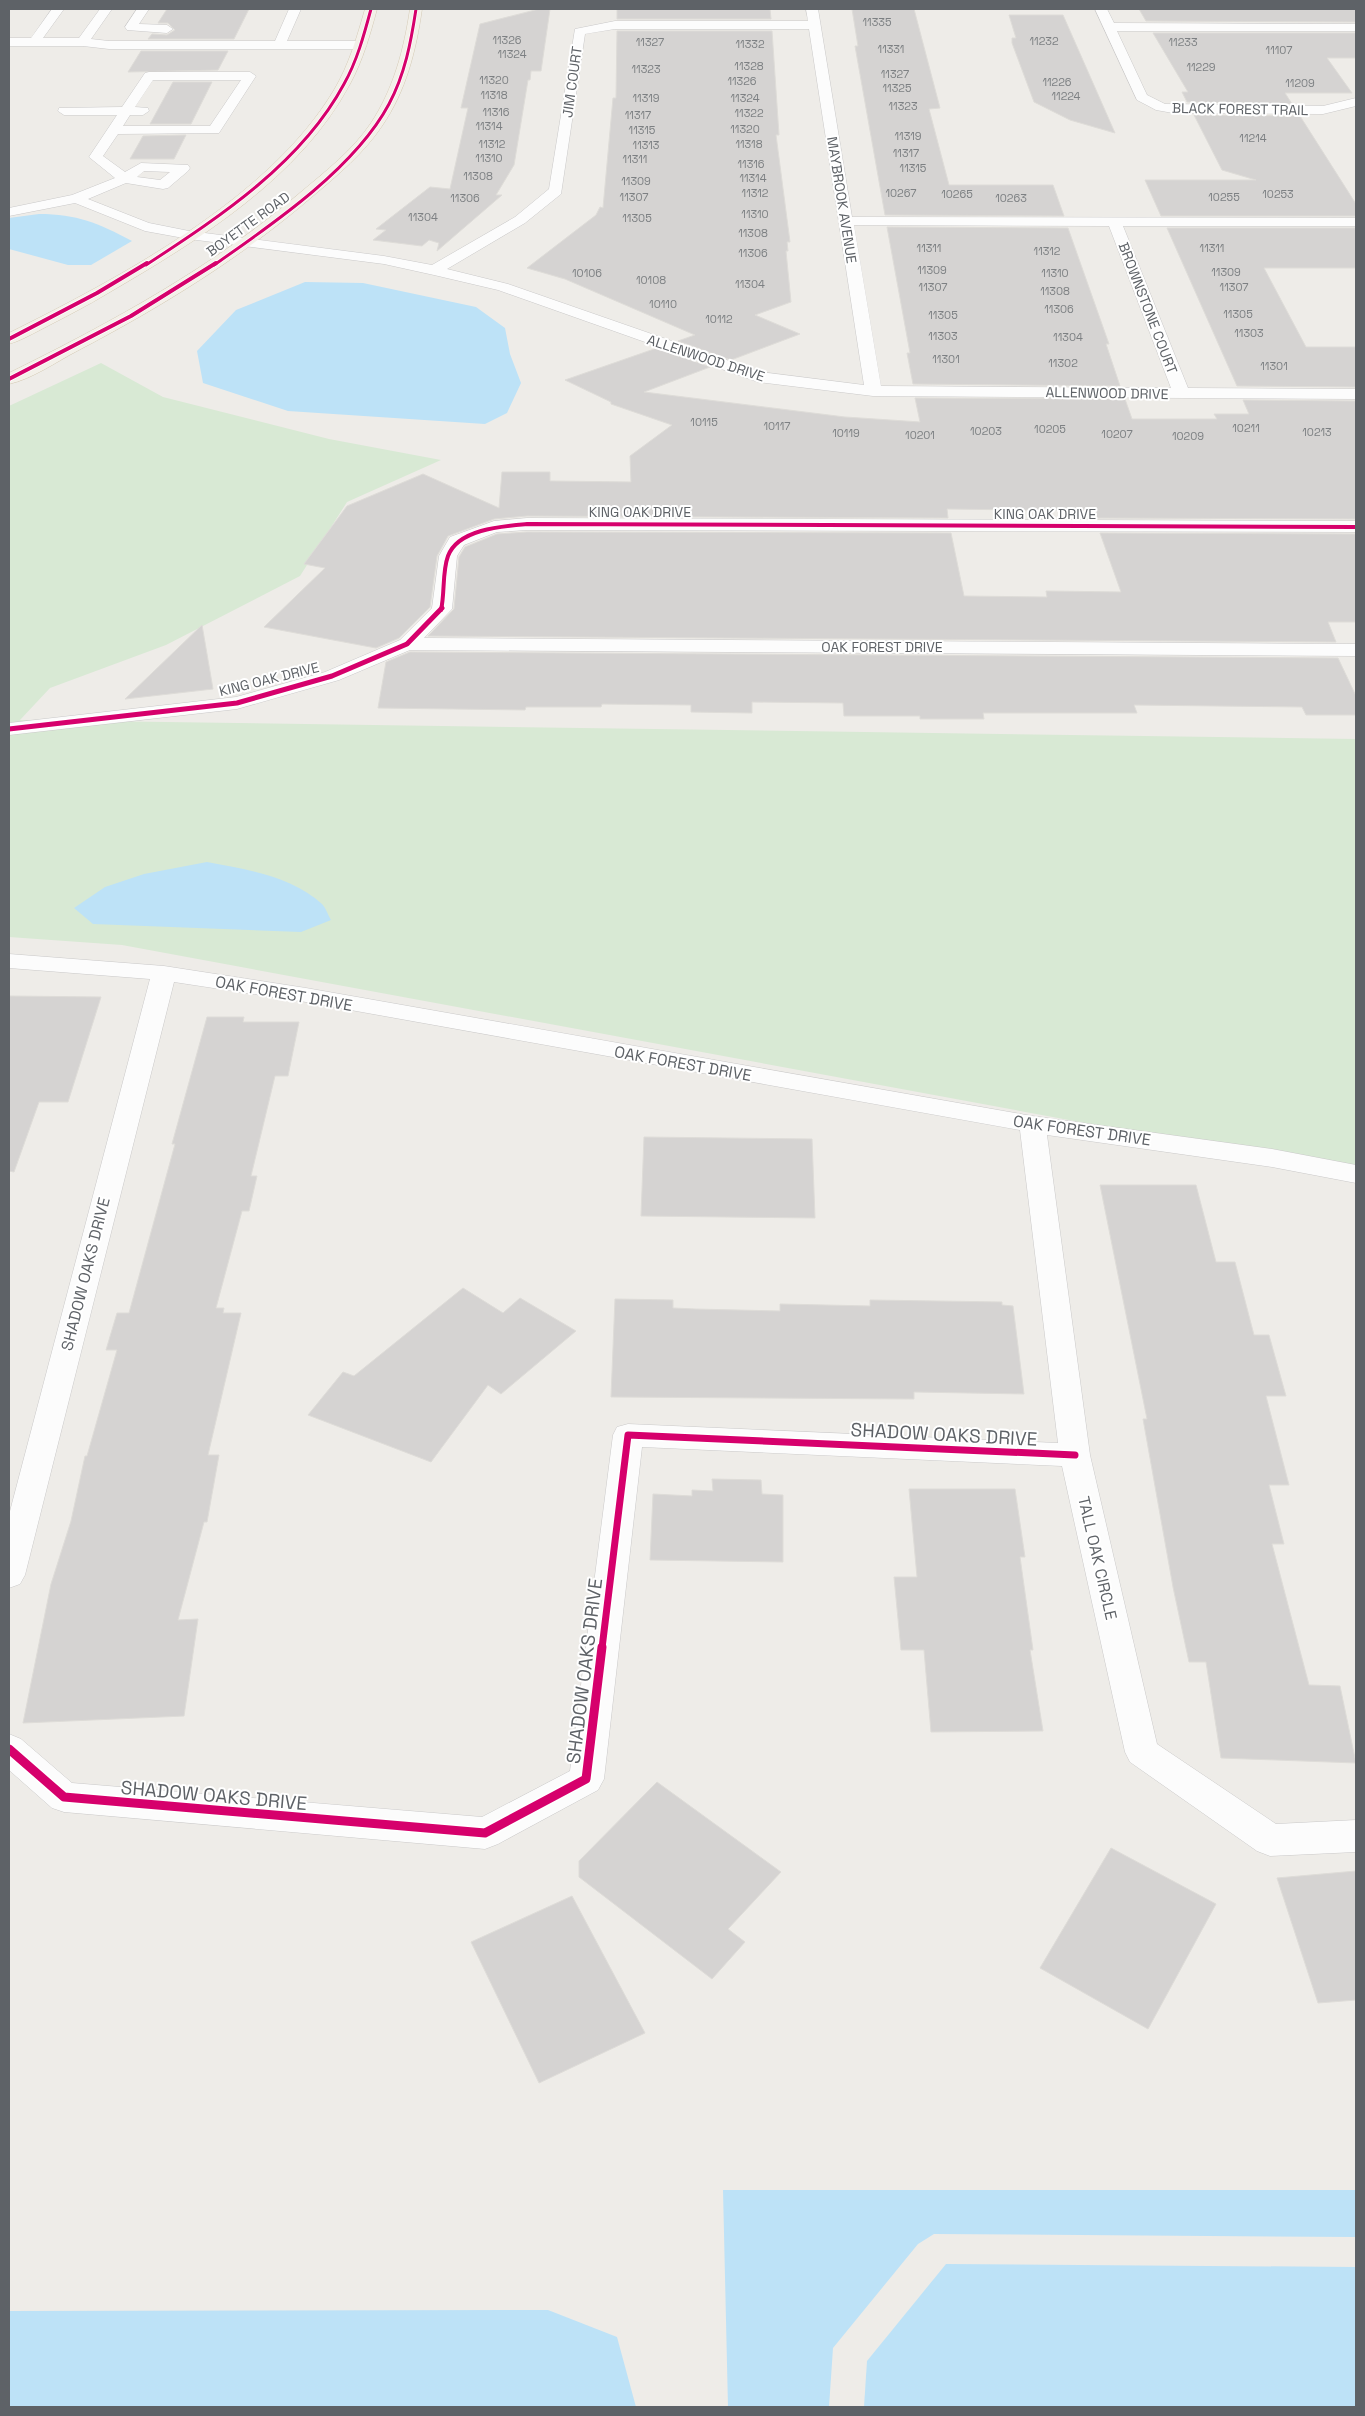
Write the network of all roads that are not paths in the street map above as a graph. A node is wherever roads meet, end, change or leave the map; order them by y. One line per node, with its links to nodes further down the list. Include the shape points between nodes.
1 (58, 9): 14 (street)
2 (106, 9): 15 (street)
3 (143, 9): 12 (street, via 131,27)
4 (295, 9): 16 (street, via 281,30)
5 (372, 9): 17 (main road, BOYETTE ROAD)
6 (416, 9): 33 (main road, BOYETTE ROAD, via 406,67 382,118 332,173)
7 (812, 9): 9 (street, MAYBROOK AVENUE)
8 (1101, 9): 10 (street, BLACK FOREST TRAIL)
9 (814, 24): 29 (street, MAYBROOK AVENUE); 34 (street, JIM COURT, via 615,25 579,32 556,191 520,220)
10 (1110, 27): 11 (street); 20 (street, BLACK FOREST TRAIL, via 1142,97 1161,107 1323,110)
11 (1356, 27)
12 (176, 29)
13 (9, 42): 14 (street)
14 (34, 42): 15 (street)
15 (83, 42): 16 (street, via 109,45)
16 (279, 45): 17 (street)
17 (361, 45): 32 (main road, BOYETTE ROAD, via 339,94 324,117 248,192)
18 (220, 93): 19 (street)
19 (240, 93): 22 (street, via 253,72 150,76 145,93); 25 (street)
20 (1356, 102)
21 (64, 111): 22 (street)
22 (128, 111): 23 (street); 26 (street)
23 (158, 111)
24 (208, 112): 25 (street)
25 (228, 112): 26 (street, via 214,130)
26 (115, 130): 27 (street, via 96,157 125,178)
27 (76, 199): 28 (street); 32 (street, ALLENWOOD DRIVE, via 145,227)
28 (9, 212)
29 (845, 221): 31 (street); 37 (street, MAYBROOK AVENUE)
30 (1356, 222): 31 (street)
31 (1115, 223): 38 (street, BROWNSTONE COURT)
32 (189, 235): 33 (street, ALLENWOOD DRIVE); 35 (main road, BOYETTE ROAD, via 125,277)
33 (247, 243): 34 (street, ALLENWOOD DRIVE, via 384,260); 36 (main road, BOYETTE ROAD, via 143,308)
34 (434, 270): 37 (street, ALLENWOOD DRIVE, via 503,287 758,377)
35 (9, 339)
36 (9, 379)
37 (874, 391): 38 (street, ALLENWOOD DRIVE)
38 (1182, 394): 39 (street, ALLENWOOD DRIVE)
39 (1356, 394)
40 (1356, 527): 41 (street, KING OAK DRIVE, via 527,524 494,527 457,541 448,556 442,610)
41 (407, 644): 42 (street, OAK FOREST DRIVE); 43 (street, KING OAK DRIVE, via 332,676 237,703)
42 (1356, 650)
43 (9, 729)
44 (9, 961): 45 (street, OAK FOREST DRIVE)
45 (164, 973): 46 (street, OAK FOREST DRIVE, via 306,995); 49 (street, SHADOW OAKS DRIVE)
46 (1032, 1124): 47 (street, OAK FOREST DRIVE, via 1272,1158); 48 (street, TALL OAK CIRCLE)
47 (1356, 1174)
48 (1075, 1455): 50 (street, SHADOW OAKS DRIVE, via 628,1435 586,1780 485,1834 64,1796); 51 (street, TALL OAK CIRCLE, via 1142,1752 1270,1840)
49 (9, 1575)
50 (9, 1749)
51 (1356, 1836)

